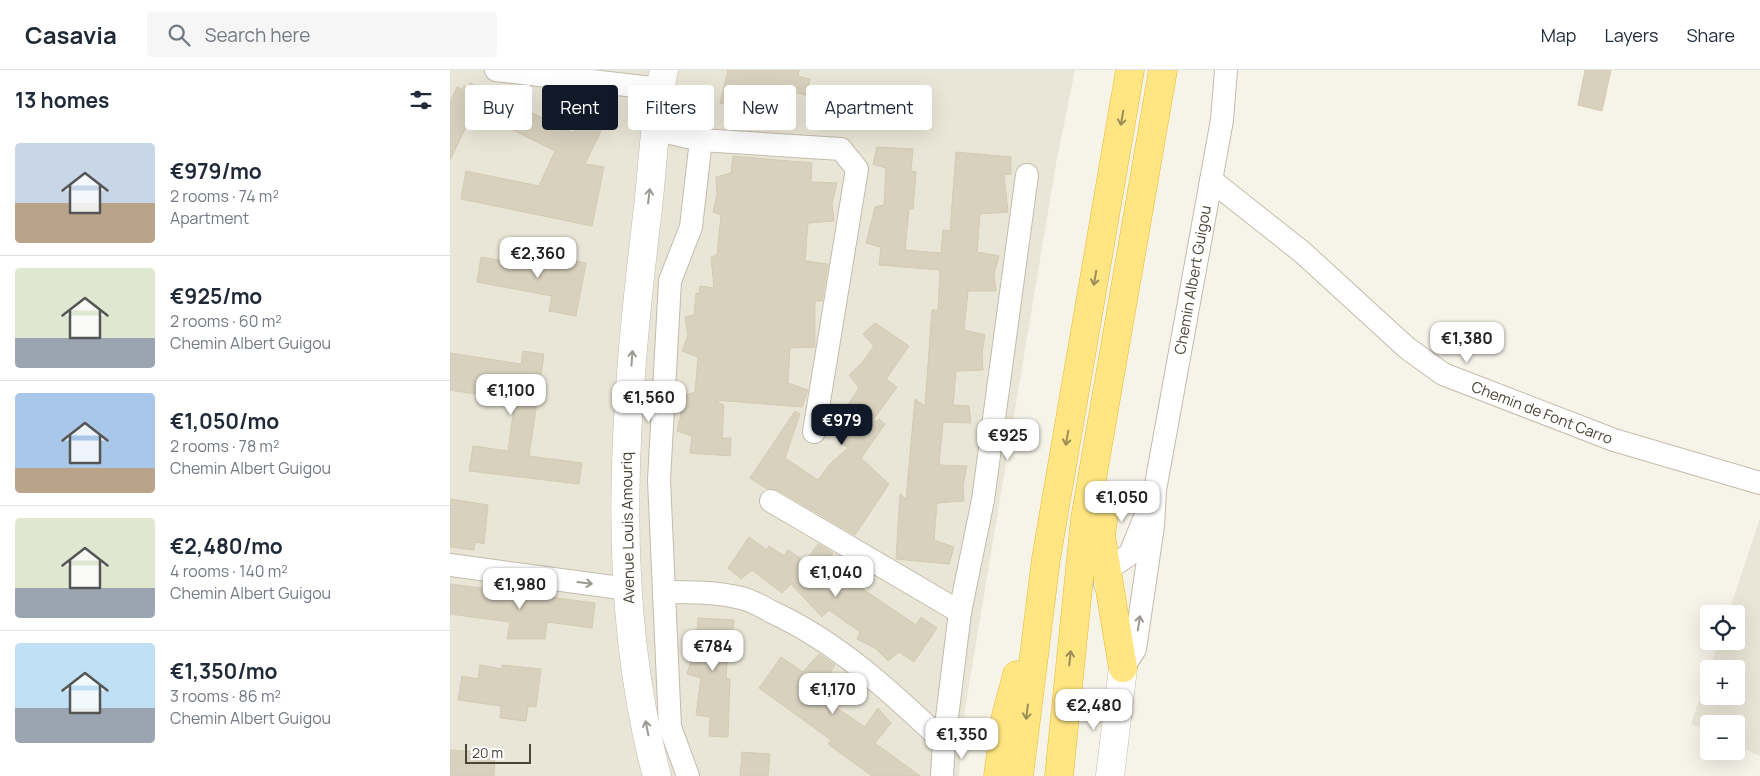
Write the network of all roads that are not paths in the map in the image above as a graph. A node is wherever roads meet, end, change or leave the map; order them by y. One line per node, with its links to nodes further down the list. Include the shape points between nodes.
1 (496, 70): 5 (street)
2 (1130, 70): 15 (highway, one-way to 15)
3 (1163, 70): 8 (highway)
4 (1226, 70): 10 (street, Chemin Albert Guigou, via 1222,120)
5 (662, 79)
6 (657, 130): 7 (street); 18 (street, Avenue Louis Amouriq, one-way to 6, via 625,511 627,429 636,307)
7 (701, 140): 11 (street, via 841,149 857,169); 19 (street, via 691,227 670,281 659,480)
8 (1149, 154): 17 (highway, via 1134,331 1101,536); 28 (highway, one-way to 8, via 1084,520)
9 (1027, 175): 20 (street, via 983,500)
10 (1211, 180): 12 (street, Chemin de Font Carro, via 1302,252 1407,348 1443,374 1614,440); 13 (street, Chemin Albert Guigou)
11 (814, 432)
12 (1760, 483)
13 (1155, 490): 17 (street, Chemin Albert Guigou, via 1130,554); 21 (street, Chemin Albert Guigou, one-way to 13, via 1135,649 1153,526)
14 (771, 500): 20 (street)
15 (1046, 559): 26 (highway, via 1006,716); 27 (highway, one-way to 27)
16 (450, 565): 18 (street, one-way to 18)
17 (1107, 570): 21 (highway)
18 (628, 589): 23 (street, Avenue Louis Amouriq, one-way to 18, via 630,626)
19 (666, 592): 22 (street, via 742,598 794,622 878,680); 24 (street, via 670,728)
20 (960, 612): 22 (street)
21 (1121, 680): 29 (street, Chemin Albert Guigou)
22 (944, 742): 25 (street)
23 (657, 776)
24 (688, 776)
25 (942, 776)
26 (998, 776)
27 (1019, 776)
28 (1059, 776)
29 (1110, 776)

